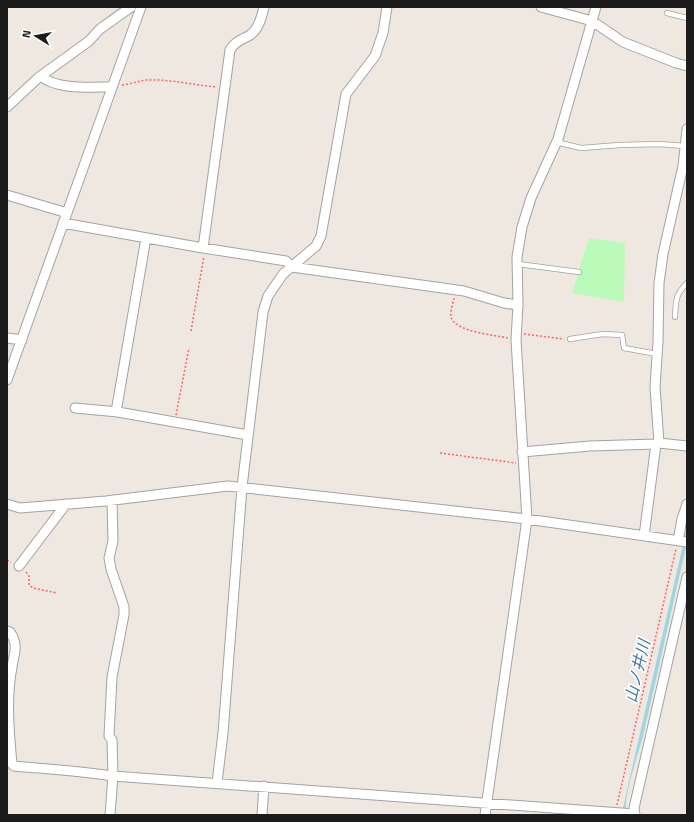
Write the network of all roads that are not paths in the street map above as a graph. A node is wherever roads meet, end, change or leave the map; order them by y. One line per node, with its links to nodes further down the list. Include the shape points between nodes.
1 (131, 7): 11 (street)
2 (141, 7): 12 (street)
3 (264, 7): 22 (street, via 256,30 233,44 230,50)
4 (386, 7): 24 (street, via 383,33 375,56 346,94 321,236 316,246)
5 (541, 7): 9 (street)
6 (596, 7): 9 (street)
7 (667, 13): 8 (lane)
8 (687, 18)
9 (592, 21): 10 (street, via 623,42); 15 (street)
10 (687, 66)
11 (41, 76): 12 (street, via 57,84 83,87); 13 (street)
12 (112, 86): 19 (street)
13 (7, 107)
14 (687, 130): 16 (street)
15 (556, 142): 16 (lane, via 581,148 660,144); 23 (street, via 531,198 522,227)
16 (686, 146): 17 (street)
17 (683, 189): 32 (street, via 663,254 659,283)
18 (7, 195): 19 (street)
19 (67, 213): 20 (street)
20 (63, 223): 21 (street); 31 (street)
21 (146, 238): 22 (street); 35 (street)
22 (204, 248): 24 (street, via 286,261)
23 (518, 264): 25 (lane); 27 (street)
24 (292, 267): 27 (street, via 464,291); 36 (street, via 283,274 268,296 263,312)
25 (579, 272)
26 (687, 283): 28 (lane, via 676,297)
27 (518, 305): 39 (street, via 516,336)
28 (675, 317)
29 (7, 338): 31 (street)
30 (570, 339): 32 (lane, via 603,334 622,335 624,348)
31 (22, 340): 33 (street)
32 (657, 354): 37 (street, via 654,387)
33 (7, 380)
34 (75, 408): 35 (street)
35 (116, 412): 36 (street)
36 (248, 435): 40 (street)
37 (657, 444): 38 (street); 39 (street); 46 (street)
38 (687, 446)
39 (522, 452): 45 (street)
40 (242, 487): 41 (street, via 228,486); 45 (street); 53 (street)
41 (112, 501): 43 (street); 52 (street, via 112,540 109,558 124,607 124,615 112,677 109,736 112,740)
42 (7, 504): 43 (street, via 20,508)
43 (66, 504): 48 (street)
44 (687, 504): 47 (street, via 682,519)
45 (526, 519): 46 (street); 55 (street)
46 (644, 536): 47 (street)
47 (682, 541)
48 (19, 566)
49 (687, 577): 59 (street, via 634,808)
50 (7, 631): 51 (street, via 15,639 8,696)
51 (8, 720): 52 (street, via 14,766)
52 (112, 776): 53 (street); 56 (street)
53 (217, 784): 54 (street)
54 (264, 786): 55 (street); 57 (street)
55 (486, 803): 58 (street); 59 (street)
56 (110, 815)
57 (262, 815)
58 (485, 815)
59 (635, 815)

